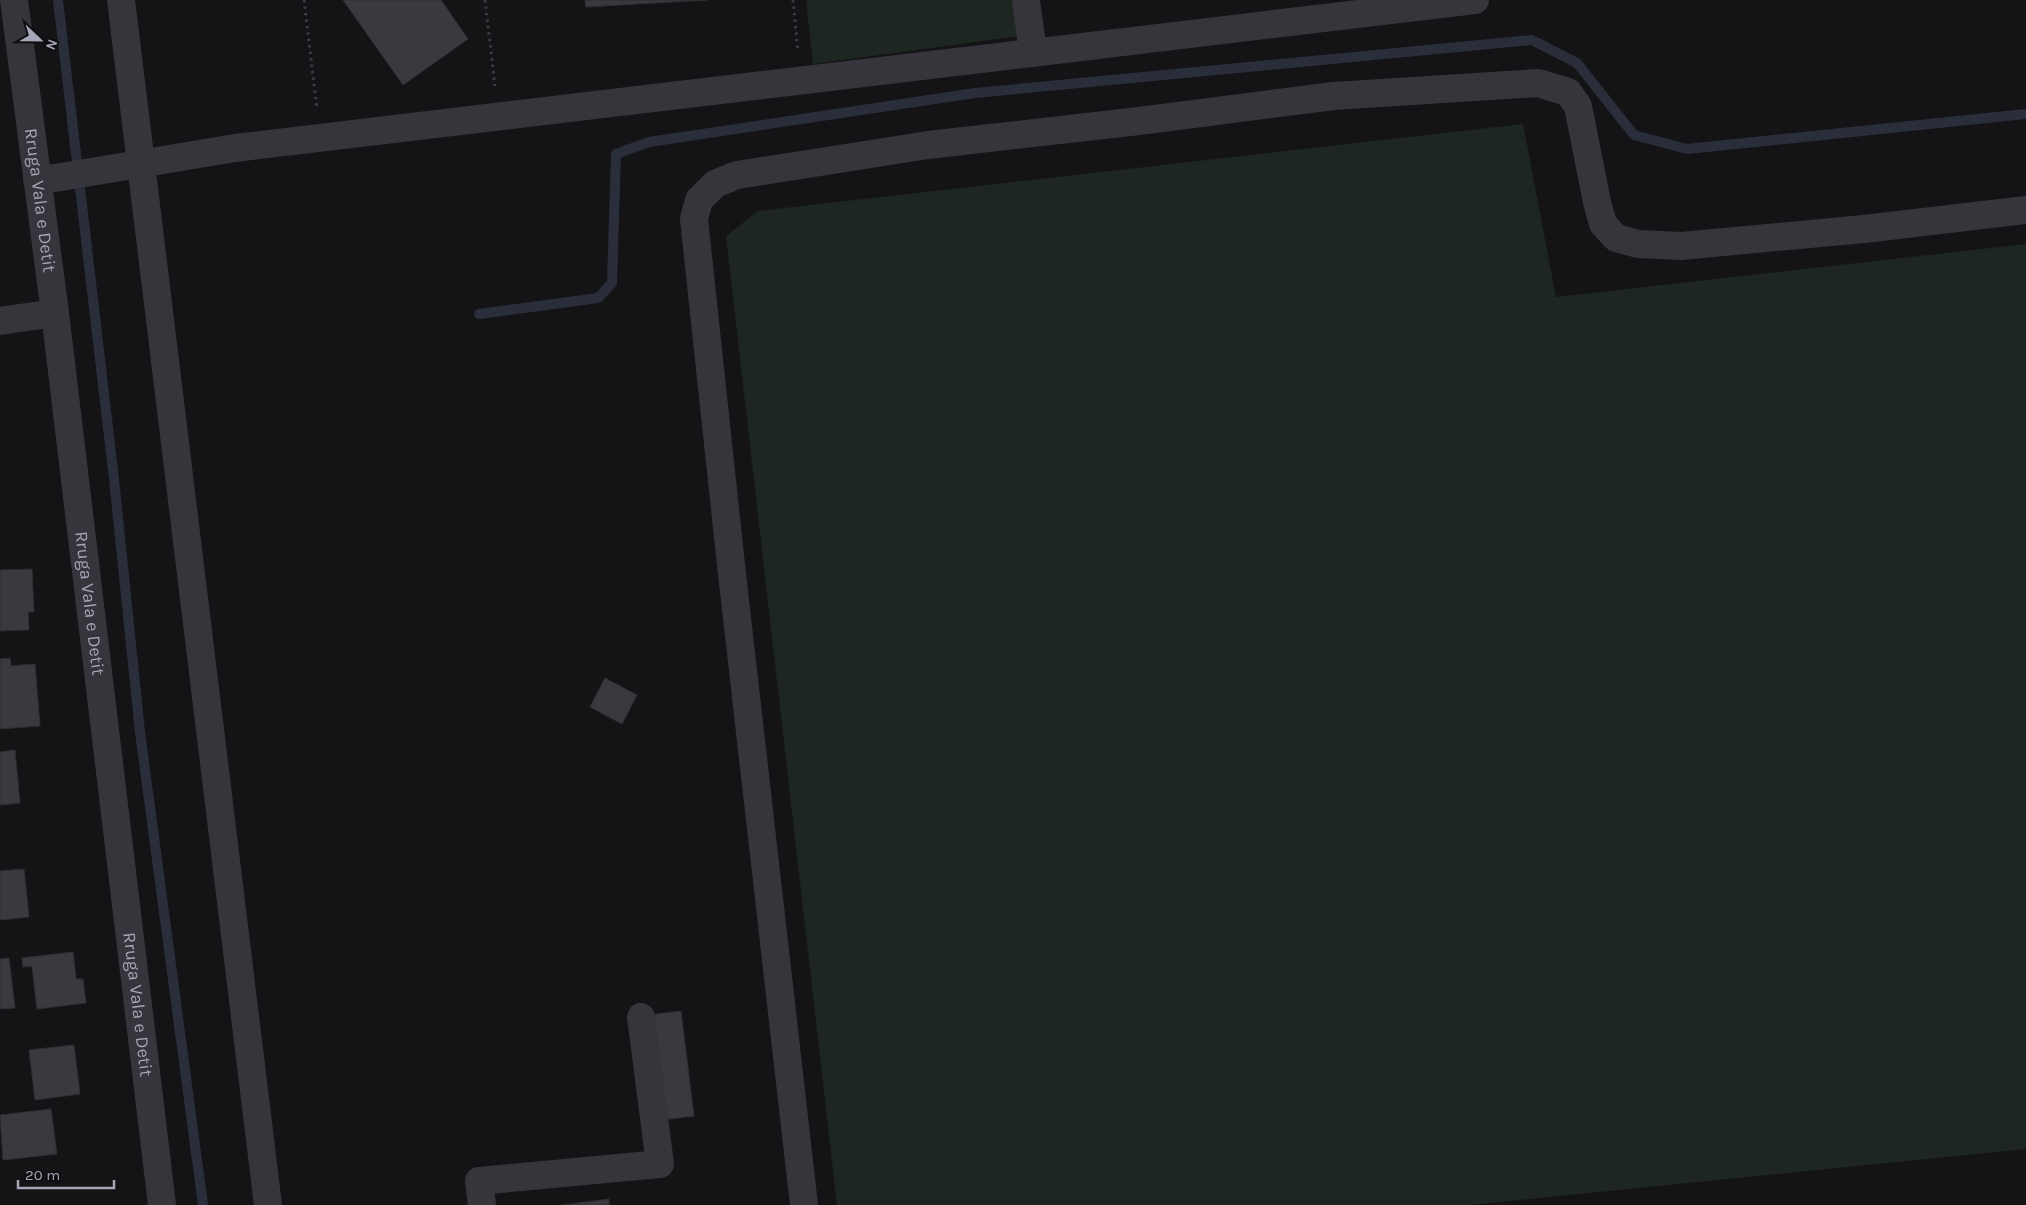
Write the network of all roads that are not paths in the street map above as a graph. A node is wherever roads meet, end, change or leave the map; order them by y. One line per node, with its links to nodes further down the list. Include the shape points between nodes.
1 (14, 0): 7 (street, Rruga Vala e Detit)
2 (121, 0): 6 (street)
3 (1026, 0): 5 (street)
4 (1475, 0): 5 (street)
5 (1033, 53): 6 (street, via 235,148)
6 (135, 165): 7 (street); 13 (street)
7 (46, 179): 9 (street, Rruga Vala e Detit)
8 (2026, 210): 15 (street, via 1681,246 1638,244 1616,238 1603,224 1578,106 1568,92 1538,83 1334,96 928,145 737,175 715,184 699,200 694,219)
9 (55, 313): 10 (street); 12 (street, Rruga Vala e Detit)
10 (0, 320)
11 (641, 1017): 14 (street, via 660,1164 478,1181)
12 (162, 1205)
13 (268, 1205)
14 (482, 1205)
15 (804, 1205)

